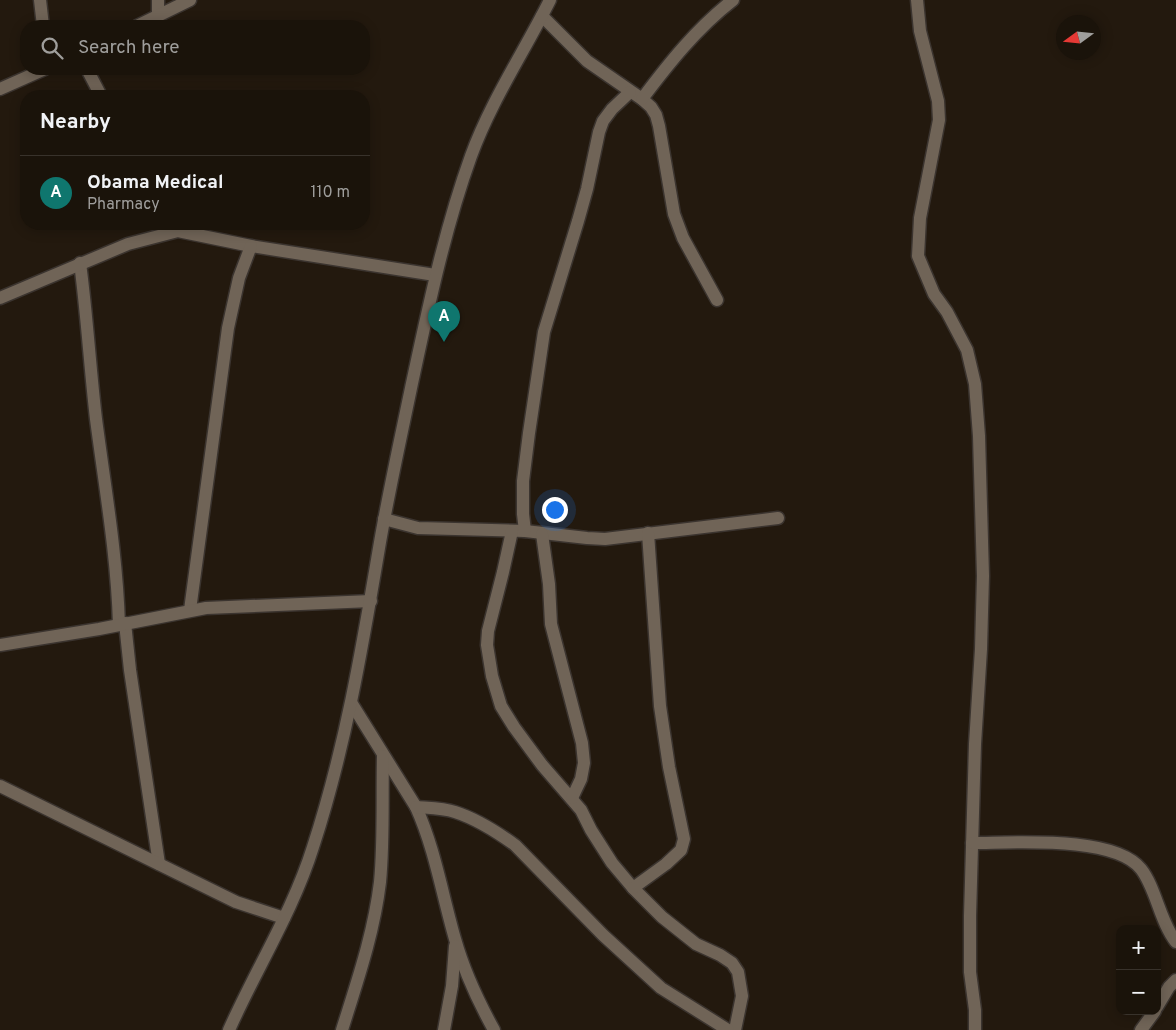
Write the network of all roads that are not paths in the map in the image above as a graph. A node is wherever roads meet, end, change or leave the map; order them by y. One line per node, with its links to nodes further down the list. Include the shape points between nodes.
1 (40, 0): 9 (street)
2 (158, 0): 7 (street)
3 (190, 0): 7 (street)
4 (550, 0): 8 (street)
5 (732, 0): 16 (street, via 704,24)
6 (917, 0): 39 (street, via 920,31 938,101 939,120 920,218 918,256 934,294 967,350 975,384 979,436 983,576)
7 (158, 15): 10 (street)
8 (542, 16): 15 (street, via 587,61); 21 (street, via 505,80 472,153)
9 (42, 20)
10 (148, 20)
11 (31, 75): 13 (street)
12 (90, 75): 14 (street)
13 (0, 89)
14 (98, 90)
15 (630, 92): 16 (street); 27 (street, via 612,109 599,132 585,197 544,332 523,480)
16 (642, 99): 23 (street, via 656,115 674,214 683,238)
17 (168, 230): 20 (street)
18 (188, 230): 19 (street)
19 (251, 246): 21 (street); 31 (street, via 239,278 228,328)
20 (80, 264): 22 (street); 32 (street)
21 (435, 275): 25 (street)
22 (0, 298)
23 (717, 300)
24 (778, 518): 29 (street)
25 (384, 519): 26 (street, via 418,528); 30 (street)
26 (512, 531): 27 (street); 37 (street, via 488,631 492,676 501,706 514,727 554,780)
27 (525, 532): 28 (street)
28 (542, 534): 29 (street, via 605,539); 37 (street, via 551,624 582,743 584,763)
29 (648, 534): 41 (street, via 660,706 668,767 684,838 681,850)
30 (370, 601): 31 (street); 34 (street)
31 (190, 610): 32 (street)
32 (122, 624): 33 (street); 40 (street)
33 (0, 645)
34 (352, 704): 35 (street); 42 (street, via 313,848)
35 (383, 756): 38 (street); 49 (street, via 380,882 363,963)
36 (0, 786): 40 (street)
37 (572, 798): 41 (street, via 612,863)
38 (416, 806): 43 (street, via 428,835); 52 (street, via 454,812 500,834 661,988)
39 (972, 843): 44 (street, via 1093,846 1117,852 1142,870); 54 (street, via 970,972)
40 (159, 864): 42 (street, via 236,902)
41 (633, 888): 53 (street, via 691,940 732,963 738,972 742,996)
42 (284, 918): 48 (street)
43 (455, 940): 50 (street, via 452,986); 51 (street, via 474,994)
44 (1176, 942)
45 (1176, 980): 46 (street)
46 (1161, 1000)
47 (1151, 1015): 55 (street)
48 (229, 1030)
49 (342, 1030)
50 (444, 1030)
51 (494, 1030)
52 (728, 1030)
53 (735, 1030)
54 (975, 1030)
55 (1141, 1030)

